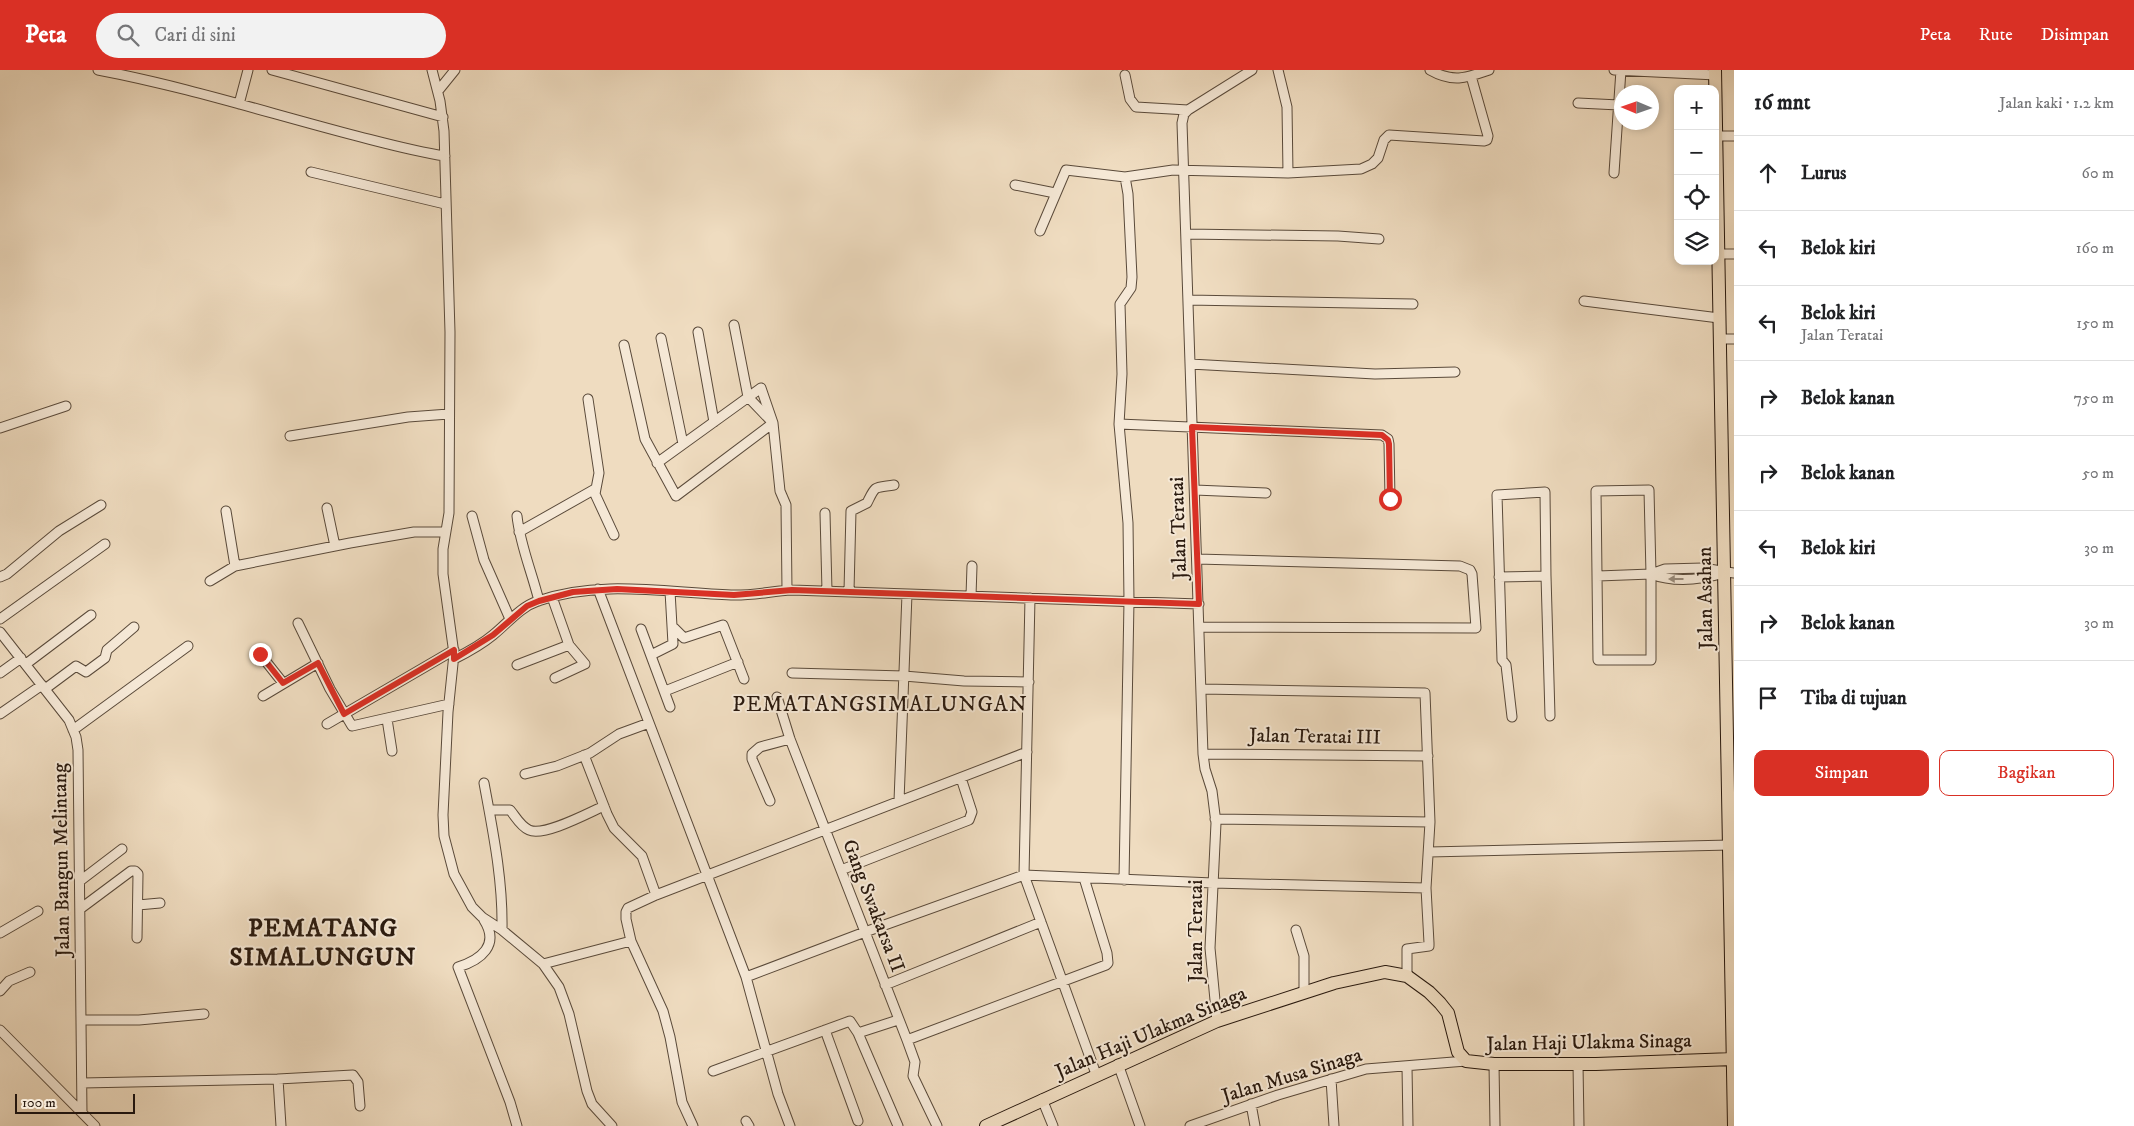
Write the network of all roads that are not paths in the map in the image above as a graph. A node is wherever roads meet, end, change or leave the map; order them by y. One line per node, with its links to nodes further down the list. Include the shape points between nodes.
1 (98, 70): 18 (street)
2 (248, 70): 18 (street)
3 (272, 70): 21 (street)
4 (432, 70): 16 (street)
5 (455, 70): 16 (street)
6 (1252, 70): 20 (street)
7 (1278, 70): 29 (street, via 1287,106)
8 (1430, 70): 14 (street, via 1453,78)
9 (1614, 70): 10 (street)
10 (1621, 70): 12 (street); 15 (street)
11 (1486, 71): 14 (street)
12 (1716, 72): 23 (main road, Jalan Asahan)
13 (1126, 75): 20 (street, via 1130,98 1136,107)
14 (1471, 76): 29 (street, via 1487,140 1393,134 1384,140 1378,158 1361,169)
15 (1620, 85)
16 (438, 91): 21 (street)
17 (1578, 103): 19 (street)
18 (239, 104): 26 (street)
19 (1614, 105)
20 (1188, 110): 27 (street, Jalan Teratai, via 1182,123)
21 (443, 117): 26 (street)
22 (1617, 130): 30 (street)
23 (1716, 130)
24 (1719, 136): 25 (street)
25 (1734, 136)
26 (445, 156): 35 (street)
27 (1183, 170): 29 (street); 32 (street); 38 (street, Jalan Teratai)
28 (312, 172): 35 (street)
29 (1288, 173)
30 (1614, 173)
31 (1717, 175): 36 (main road, Jalan Asahan)
32 (1125, 176): 34 (street, via 1066,170); 61 (street, via 1132,278 1131,288 1120,304 1122,374)
33 (1015, 185): 34 (street)
34 (1055, 193): 37 (street)
35 (445, 204): 58 (street, via 450,332)
36 (1717, 220)
37 (1040, 231)
38 (1186, 234): 39 (street); 43 (street, Jalan Teratai)
39 (1379, 239)
40 (1719, 254): 41 (street)
41 (1734, 254)
42 (1718, 265): 46 (main road, Jalan Asahan)
43 (1188, 300): 45 (street); 53 (street, Jalan Teratai)
44 (1584, 301): 46 (street)
45 (1413, 304)
46 (1719, 318): 50 (main road, Jalan Asahan)
47 (734, 325): 55 (street)
48 (698, 332): 59 (street)
49 (661, 338): 65 (street)
50 (1720, 339): 51 (street); 86 (main road, Jalan Asahan)
51 (1734, 339)
52 (624, 344): 66 (street, via 645,439)
53 (1190, 364): 54 (street, via 1375,374); 62 (street, Jalan Teratai)
54 (1455, 372)
55 (748, 397): 59 (street); 60 (street); 60 (street, via 761,388)
56 (588, 399): 68 (street, via 599,473)
57 (66, 406): 63 (street)
58 (449, 414): 64 (street, via 408,417); 78 (street, via 449,513)
59 (714, 422): 65 (street)
60 (773, 423): 66 (street, via 676,496); 94 (street, via 780,491 786,505)
61 (1119, 424): 62 (street); 103 (street, via 1128,523)
62 (1192, 427): 69 (street, Jalan Teratai); 71 (street, via 1382,435 1389,444)
63 (0, 428)
64 (290, 436)
65 (683, 444): 66 (street)
66 (657, 463)
67 (894, 485): 96 (street, via 876,487 867,503 851,511)
68 (595, 489): 79 (street); 80 (street, via 596,500)
69 (1195, 490): 70 (street); 83 (street, Jalan Teratai)
70 (1266, 493)
71 (1390, 499)
72 (101, 505): 90 (street, via 59,531)
73 (327, 508): 82 (street)
74 (226, 511): 84 (street)
75 (825, 513): 95 (street)
76 (472, 516): 108 (street, via 484,560)
77 (517, 516): 79 (street)
78 (445, 532): 82 (street, via 398,534); 118 (street, via 444,574)
79 (519, 532): 102 (street)
80 (614, 535)
81 (105, 544): 107 (street)
82 (336, 546): 84 (street)
83 (1197, 559): 105 (street, Jalan Teratai); 111 (street, via 1460,566 1472,574 1476,628)
84 (235, 566): 92 (street)
85 (972, 566): 99 (street)
86 (1729, 573): 87 (street, via 1704,579 1664,579); 104 (main road, Jalan Asahan)
87 (1651, 574): 89 (street); 89 (street, via 1649,490 1596,491); 89 (street, via 1651,660 1598,660)
88 (1546, 576): 91 (street); 91 (street, via 1545,492 1497,495); 141 (street)
89 (1598, 576)
90 (0, 577)
91 (1499, 577): 142 (street, via 1502,660 1506,665)
92 (210, 581)
93 (598, 589): 97 (street); 100 (street); 144 (street)
94 (787, 590): 95 (street); 97 (street, via 734,595)
95 (827, 591): 96 (street)
96 (850, 591): 98 (street)
97 (670, 592): 112 (street)
98 (907, 594): 99 (street); 127 (street)
99 (971, 596): 101 (street)
100 (552, 597): 102 (street); 115 (street)
101 (1030, 598): 103 (street); 130 (street)
102 (539, 601): 108 (street)
103 (1129, 601): 105 (street); 171 (street)
104 (1729, 603): 120 (main road, Jalan Asahan)
105 (1199, 604): 111 (street, Jalan Teratai)
106 (91, 615): 121 (street)
107 (0, 619)
108 (510, 619): 118 (street, via 493,635)
109 (298, 623): 123 (street)
110 (134, 627): 132 (street, via 107,650 104,659 86,672 76,666)
111 (1200, 627): 133 (street, Jalan Teratai)
112 (674, 628): 119 (street, via 673,644); 122 (street, via 684,638 723,625)
113 (641, 629): 119 (street)
114 (0, 632): 121 (street, Jalan Bangun Melintang)
115 (569, 645): 124 (street); 128 (street, via 585,664)
116 (188, 646): 146 (street)
117 (260, 654): 131 (street)
118 (454, 655): 137 (street); 140 (street)
119 (651, 655): 134 (street)
120 (1730, 659): 162 (main road, Jalan Asahan)
121 (23, 661): 125 (street); 132 (street, Jalan Bangun Melintang)
122 (738, 662): 129 (street); 134 (street)
123 (318, 663): 131 (street); 140 (street)
124 (517, 665)
125 (0, 673)
126 (792, 673): 127 (street)
127 (904, 676): 130 (street); 157 (street)
128 (555, 678)
129 (744, 679)
130 (1029, 682): 149 (street)
131 (283, 683): 135 (street)
132 (44, 687): 139 (street); 146 (street, Jalan Bangun Melintang, via 70,720)
133 (1202, 688): 150 (street, Jalan Teratai); 152 (street, via 1425,693)
134 (665, 691): 138 (street)
135 (263, 696)
136 (777, 697): 147 (street, Gang Swakarsa II)
137 (449, 704): 143 (street); 180 (street, via 444,836 454,874)
138 (670, 707)
139 (0, 714)
140 (344, 714): 143 (street, via 352,726); 145 (street)
141 (1550, 716)
142 (1512, 717)
143 (387, 719): 148 (street)
144 (649, 723): 151 (street, via 619,734); 168 (street)
145 (327, 724)
146 (73, 730): 172 (street, Jalan Bangun Melintang, via 78,750)
147 (790, 739): 156 (street, via 760,747 752,754); 163 (street, Gang Swakarsa II)
148 (392, 751)
149 (1027, 752): 154 (street); 169 (street)
150 (1203, 754): 152 (street, Jalan Teratai III); 160 (street, Jalan Teratai)
151 (584, 755): 153 (street); 158 (street)
152 (1428, 756): 161 (street)
153 (525, 774)
154 (961, 778): 157 (street); 167 (street, via 972,812 969,820)
155 (484, 783): 159 (street)
156 (770, 801)
157 (899, 801): 163 (street)
158 (604, 806): 159 (street, via 536,832 528,830 510,810); 175 (street, via 614,828 642,856)
159 (489, 810): 182 (street, via 498,862)
160 (1215, 819): 161 (street); 173 (street, Jalan Teratai)
161 (1430, 822): 166 (street)
162 (1732, 828): 164 (main road, Jalan Asahan)
163 (825, 830): 167 (street, Gang Swakarsa II); 168 (street)
164 (1730, 845): 166 (street); 205 (main road, Jalan Asahan)
165 (122, 848): 172 (street)
166 (1429, 852): 174 (street)
167 (841, 870): 184 (street, Gang Swakarsa II)
168 (708, 875): 175 (street); 191 (street)
169 (1024, 875): 170 (street); 181 (street); 184 (street)
170 (1084, 878): 171 (street); 192 (street, via 1108,963)
171 (1124, 880): 173 (street)
172 (80, 881): 178 (street, Jalan Bangun Melintang)
173 (1213, 883): 174 (street); 199 (street, Jalan Teratai, via 1210,948)
174 (1426, 888): 190 (street, via 1429,946 1407,949)
175 (656, 895): 187 (street, via 628,908)
176 (160, 903): 177 (street)
177 (138, 905): 178 (street, via 138,874 134,871); 186 (street)
178 (80, 910): 197 (street, Jalan Bangun Melintang)
179 (38, 912): 185 (street)
180 (482, 917): 182 (street); 223 (street, via 490,935 485,952 480,959 458,967 510,1102)
181 (1042, 922): 192 (street); 193 (street)
182 (502, 930): 188 (street)
183 (1296, 930): 195 (street, via 1304,956)
184 (865, 932): 191 (street); 193 (street, Gang Swakarsa II)
185 (0, 933)
186 (137, 938)
187 (631, 941): 188 (street); 225 (street, via 663,1011 682,1102)
188 (543, 964): 224 (street, via 559,988 570,1014 586,1091 592,1104)
189 (30, 972): 194 (street, via 9,981)
190 (1406, 976): 195 (main road, Jalan Haji Ulakma Sinaga, via 1374,973); 206 (main road, Jalan Haji Ulakma Sinaga, via 1429,992 1448,1013 1455,1044)
191 (746, 977): 204 (street)
192 (1063, 982): 203 (street); 212 (street)
193 (885, 985): 198 (street, Gang Swakarsa II)
194 (0, 991)
195 (1304, 992): 199 (main road, Jalan Haji Ulakma Sinaga)
196 (204, 1014): 197 (street, via 139,1020)
197 (81, 1020): 215 (street, Jalan Bangun Melintang)
198 (898, 1020): 202 (street); 203 (street, Gang Swakarsa II)
199 (1217, 1021): 207 (main road, Jalan Haji Ulakma Sinaga)
200 (0, 1030): 219 (street)
201 (825, 1030): 202 (street, via 850,1021); 204 (street); 220 (street)
202 (858, 1034): 227 (street)
203 (907, 1040): 228 (street, Gang Swakarsa II, via 914,1062 913,1076)
204 (766, 1051): 211 (street); 226 (street)
205 (1733, 1059): 209 (main road, Jalan Haji Ulakma Sinaga); 238 (main road, Jalan Asahan)
206 (1466, 1062): 208 (main road, Jalan Haji Ulakma Sinaga); 210 (street, Jalan Musa Sinaga)
207 (1118, 1064): 212 (main road, Jalan Haji Ulakma Sinaga); 231 (street)
208 (1494, 1064): 209 (main road, Jalan Haji Ulakma Sinaga); 236 (street)
209 (1578, 1064): 237 (street)
210 (1407, 1067): 214 (street, Jalan Musa Sinaga, via 1366,1069); 235 (street)
211 (713, 1071)
212 (1096, 1074): 216 (main road, Jalan Haji Ulakma Sinaga)
213 (278, 1079): 215 (street); 218 (street, via 356,1076); 222 (street)
214 (1330, 1080): 217 (street, Jalan Musa Sinaga); 234 (street)
215 (82, 1082): 219 (street, Jalan Bangun Melintang)
216 (1042, 1100): 229 (main road, Jalan Haji Ulakma Sinaga); 230 (street)
217 (1251, 1104): 232 (street, Jalan Musa Sinaga); 233 (street)
218 (360, 1106)
219 (82, 1113): 221 (street)
220 (858, 1121)
221 (95, 1126)
222 (282, 1126)
223 (516, 1126)
224 (612, 1126)
225 (693, 1126)
226 (790, 1126)
227 (898, 1126)
228 (937, 1126)
229 (986, 1126)
230 (1053, 1126)
231 (1140, 1126)
232 (1190, 1126)
233 (1254, 1126)
234 (1334, 1126)
235 (1408, 1126)
236 (1495, 1126)
237 (1579, 1126)
238 (1734, 1126)

